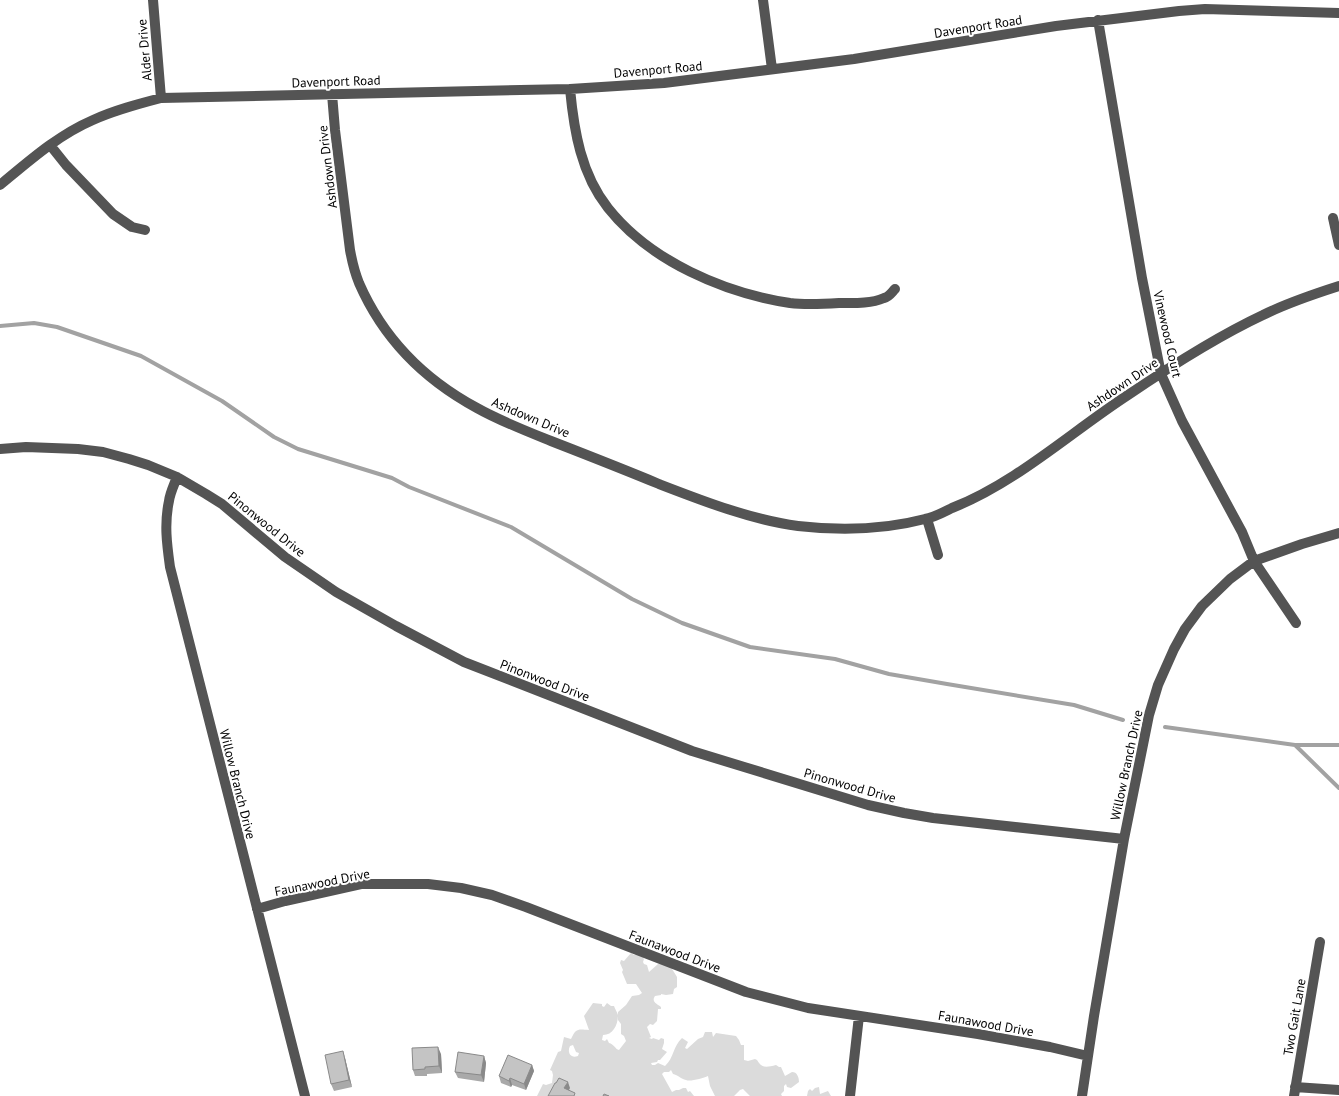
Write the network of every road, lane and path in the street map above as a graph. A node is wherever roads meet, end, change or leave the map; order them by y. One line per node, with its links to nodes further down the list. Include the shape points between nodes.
1 (152, 0): 9 (street, Alder Drive)
2 (763, 0): 6 (street)
3 (1235, 5): 4 (street, Davenport Road); 5 (street, Davenport Road)
4 (1339, 13)
5 (1098, 20): 6 (street, Davenport Road, via 854,59); 17 (street, Vinewood Court, via 1143,286)
6 (772, 69): 7 (street, Davenport Road, via 664,83)
7 (570, 89): 8 (street, Davenport Road); 16 (street, via 578,144 594,188 624,227 667,259 723,286 791,303 866,302 884,298)
8 (332, 94): 9 (street, Davenport Road); 20 (street, Ashdown Drive, via 350,250 359,282 374,313 395,342 415,364 444,387 477,408 520,428 680,492 752,516 796,526 843,530 872,529)
9 (161, 98): 10 (street, Davenport Road, via 127,107 94,120)
10 (50, 145): 11 (street, Davenport Road); 13 (street, via 113,214 132,227)
11 (0, 185)
12 (1333, 218): 14 (street)
13 (145, 230)
14 (1339, 245)
15 (1339, 286): 17 (street, Ashdown Drive, via 1264,314 1202,347)
16 (895, 289)
17 (1161, 374): 20 (street, Ashdown Drive, via 1012,477 970,501); 23 (street, Vinewood Court, via 1182,421 1242,532)
18 (0, 449): 19 (street, Pinonwood Drive, via 78,449 103,452 129,458)
19 (177, 477): 25 (street, Pinonwood Drive, via 222,504 285,557 336,592 445,653 489,673 663,740 770,776 904,813); 26 (street, Willow Branch Drive, via 166,519 170,567)
20 (927, 519): 22 (street)
21 (1339, 533): 23 (street, Willow Branch Drive)
22 (938, 555)
23 (1254, 561): 24 (street, Vinewood Court); 25 (street, Willow Branch Drive, via 1230,578 1202,606 1174,649 1158,685 1149,715)
24 (1296, 623)
25 (1124, 839): 29 (street, Willow Branch Drive)
26 (257, 909): 28 (street, Faunawood Drive, via 361,884 428,884 461,888 526,907 746,992 808,1008); 32 (street, Willow Branch Drive)
27 (1320, 942): 31 (street, Two Gait Lane)
28 (859, 1016): 29 (street, Faunawood Drive, via 978,1034); 33 (street)
29 (1088, 1056): 34 (street, Willow Branch Drive)
30 (1339, 1090): 31 (street)
31 (1295, 1091)
32 (305, 1096)
33 (850, 1096)
34 (1082, 1096)

